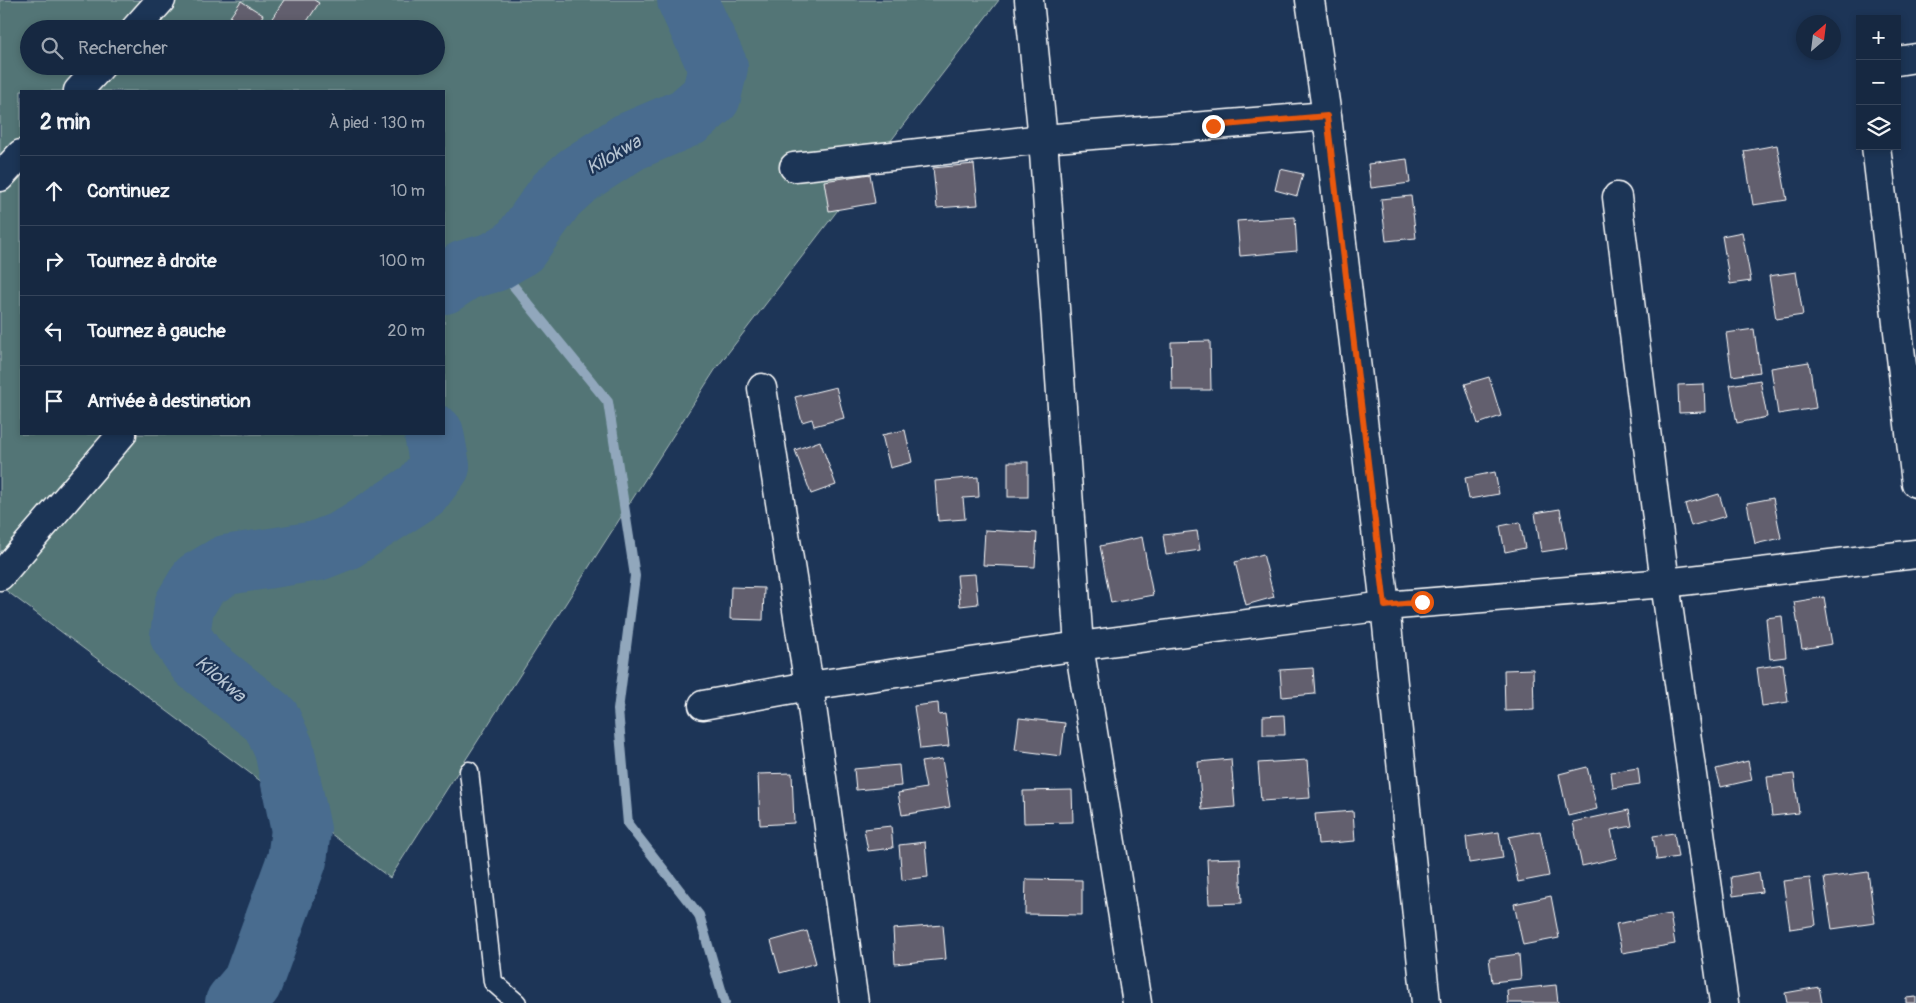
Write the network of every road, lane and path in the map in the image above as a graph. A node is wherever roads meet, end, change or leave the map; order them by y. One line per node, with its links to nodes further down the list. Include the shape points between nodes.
1 (161, 0): 4 (street)
2 (1029, 0): 10 (street)
3 (1310, 0): 9 (street)
4 (143, 20)
5 (1916, 58): 6 (street)
6 (1901, 60)
7 (93, 75): 8 (street)
8 (79, 90)
9 (1327, 116): 10 (street); 22 (street)
10 (1043, 139): 13 (street); 23 (street)
11 (1876, 150): 18 (street)
12 (20, 155): 14 (street)
13 (794, 167)
14 (0, 178)
15 (1618, 197): 21 (street)
16 (762, 388): 24 (street)
17 (121, 435): 20 (street)
18 (1916, 483)
19 (1916, 554): 21 (street)
20 (0, 576)
21 (1665, 583): 22 (street); 31 (street)
22 (1385, 606): 23 (street); 30 (street)
23 (1079, 646): 24 (street); 29 (street)
24 (809, 686): 25 (street); 28 (street)
25 (703, 705)
26 (469, 771): 27 (lane, via 493,982)
27 (517, 1003)
28 (854, 1003)
29 (1137, 1003)
30 (1426, 1003)
31 (1724, 1003)

